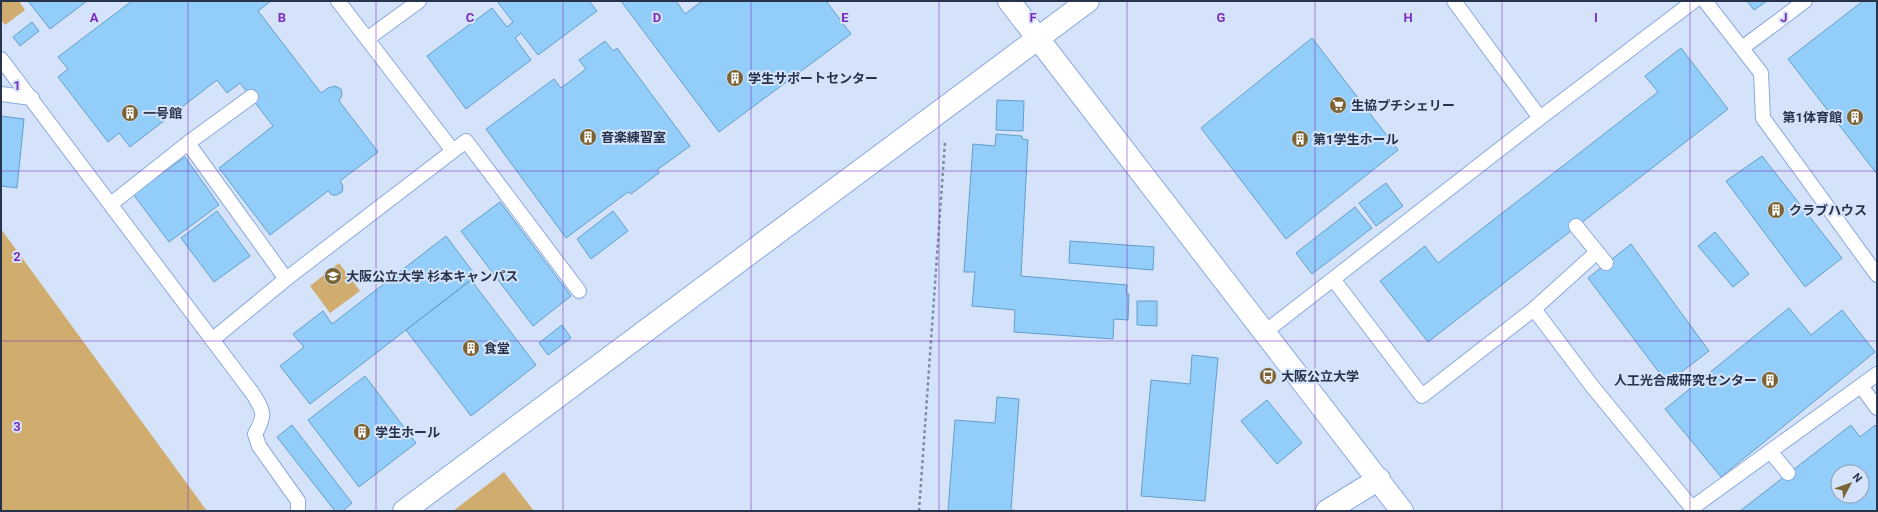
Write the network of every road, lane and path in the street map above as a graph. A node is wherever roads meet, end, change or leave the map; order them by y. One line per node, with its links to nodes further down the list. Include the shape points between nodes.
1 (338, 1): 9 (lane)
2 (419, 1): 9 (lane)
3 (1009, 1): 10 (street)
4 (1088, 1): 10 (street)
5 (1454, 1): 17 (lane)
6 (1694, 1): 17 (lane)
7 (1706, 1): 11 (lane)
8 (1805, 1): 11 (lane)
9 (367, 39): 19 (lane)
10 (1038, 39): 16 (street); 29 (street)
11 (1742, 48): 24 (lane, via 1761,73 1763,118)
12 (1, 59): 15 (lane)
13 (1, 94): 15 (lane)
14 (251, 97): 18 (lane)
15 (32, 98): 20 (lane)
16 (947, 105): 38 (street); 39 (path)
17 (1540, 118): 26 (lane)
18 (188, 144): 20 (lane); 25 (lane)
19 (453, 151): 25 (lane); 27 (lane, via 466,141)
20 (111, 204): 30 (lane)
21 (1576, 226): 22 (lane)
22 (1597, 252): 23 (lane); 28 (lane)
23 (1606, 263)
24 (1877, 275)
25 (286, 279): 30 (lane)
26 (1333, 279): 28 (lane, via 1422,396); 29 (lane)
27 (579, 291)
28 (1534, 309): 34 (lane, via 1592,386 1692,508)
29 (1265, 332): 36 (street)
30 (212, 340): 37 (lane, via 263,410 263,421 255,434 259,446 298,501)
31 (1877, 374): 32 (lane)
32 (1861, 386): 33 (lane); 34 (lane)
33 (1877, 408)
34 (1770, 451): 35 (lane)
35 (1788, 473)
36 (1379, 479): 40 (street); 41 (street)
37 (298, 511)
38 (404, 511)
39 (919, 511)
40 (1327, 511)
41 (1402, 511)

